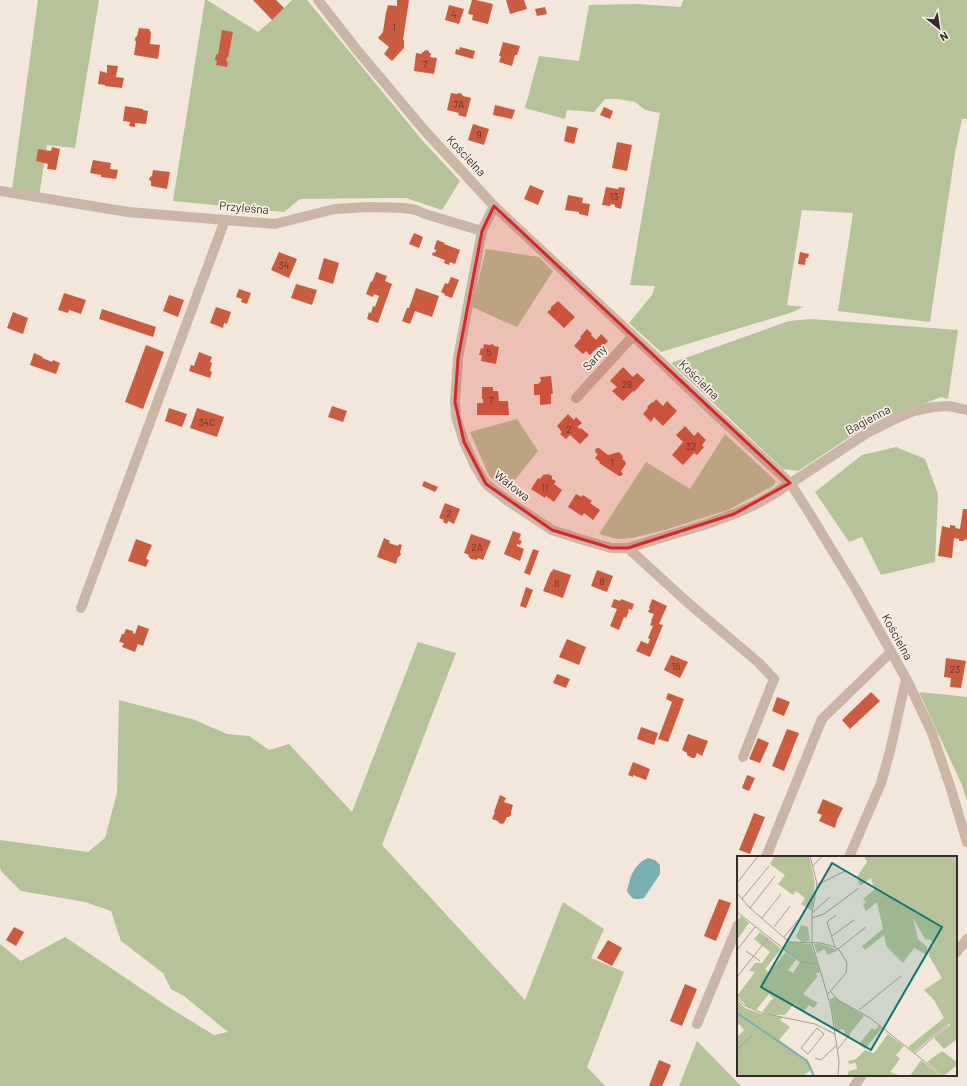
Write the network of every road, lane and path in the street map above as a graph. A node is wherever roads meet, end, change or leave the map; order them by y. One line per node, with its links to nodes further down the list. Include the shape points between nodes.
1 (318, 0): 3 (street, Kościelna, via 425,131)
2 (0, 191): 4 (street, Przyleśna, via 128,212)
3 (494, 206): 5 (street, Wałowa); 6 (street, Kościelna)
4 (225, 220): 5 (street, Przyleśna, via 275,224 335,209 404,208); 11 (street)
5 (482, 231): 10 (street, Wałowa, via 458,358 454,402 464,442 475,466 486,484 552,530 612,548)
6 (633, 336): 7 (street, Sarny); 9 (street, Kościelna)
7 (576, 398)
8 (967, 410): 9 (street, Bagienna, via 949,406 914,411 867,433)
9 (790, 483): 10 (street, Wałowa, via 755,505 734,514); 12 (street, Kościelna, via 857,591)
10 (628, 548): 14 (street, via 774,679)
11 (81, 608)
12 (891, 652): 13 (street, Kościelna); 17 (street, via 822,720)
13 (906, 679): 15 (street, Kościelna, via 932,733); 16 (street, via 881,783)
14 (744, 757)
15 (967, 842)
16 (850, 855)
17 (766, 856)
18 (737, 927): 21 (street)
19 (967, 939): 20 (street)
20 (957, 953)
21 (697, 1024)
22 (861, 1076): 23 (street)
23 (854, 1086)

